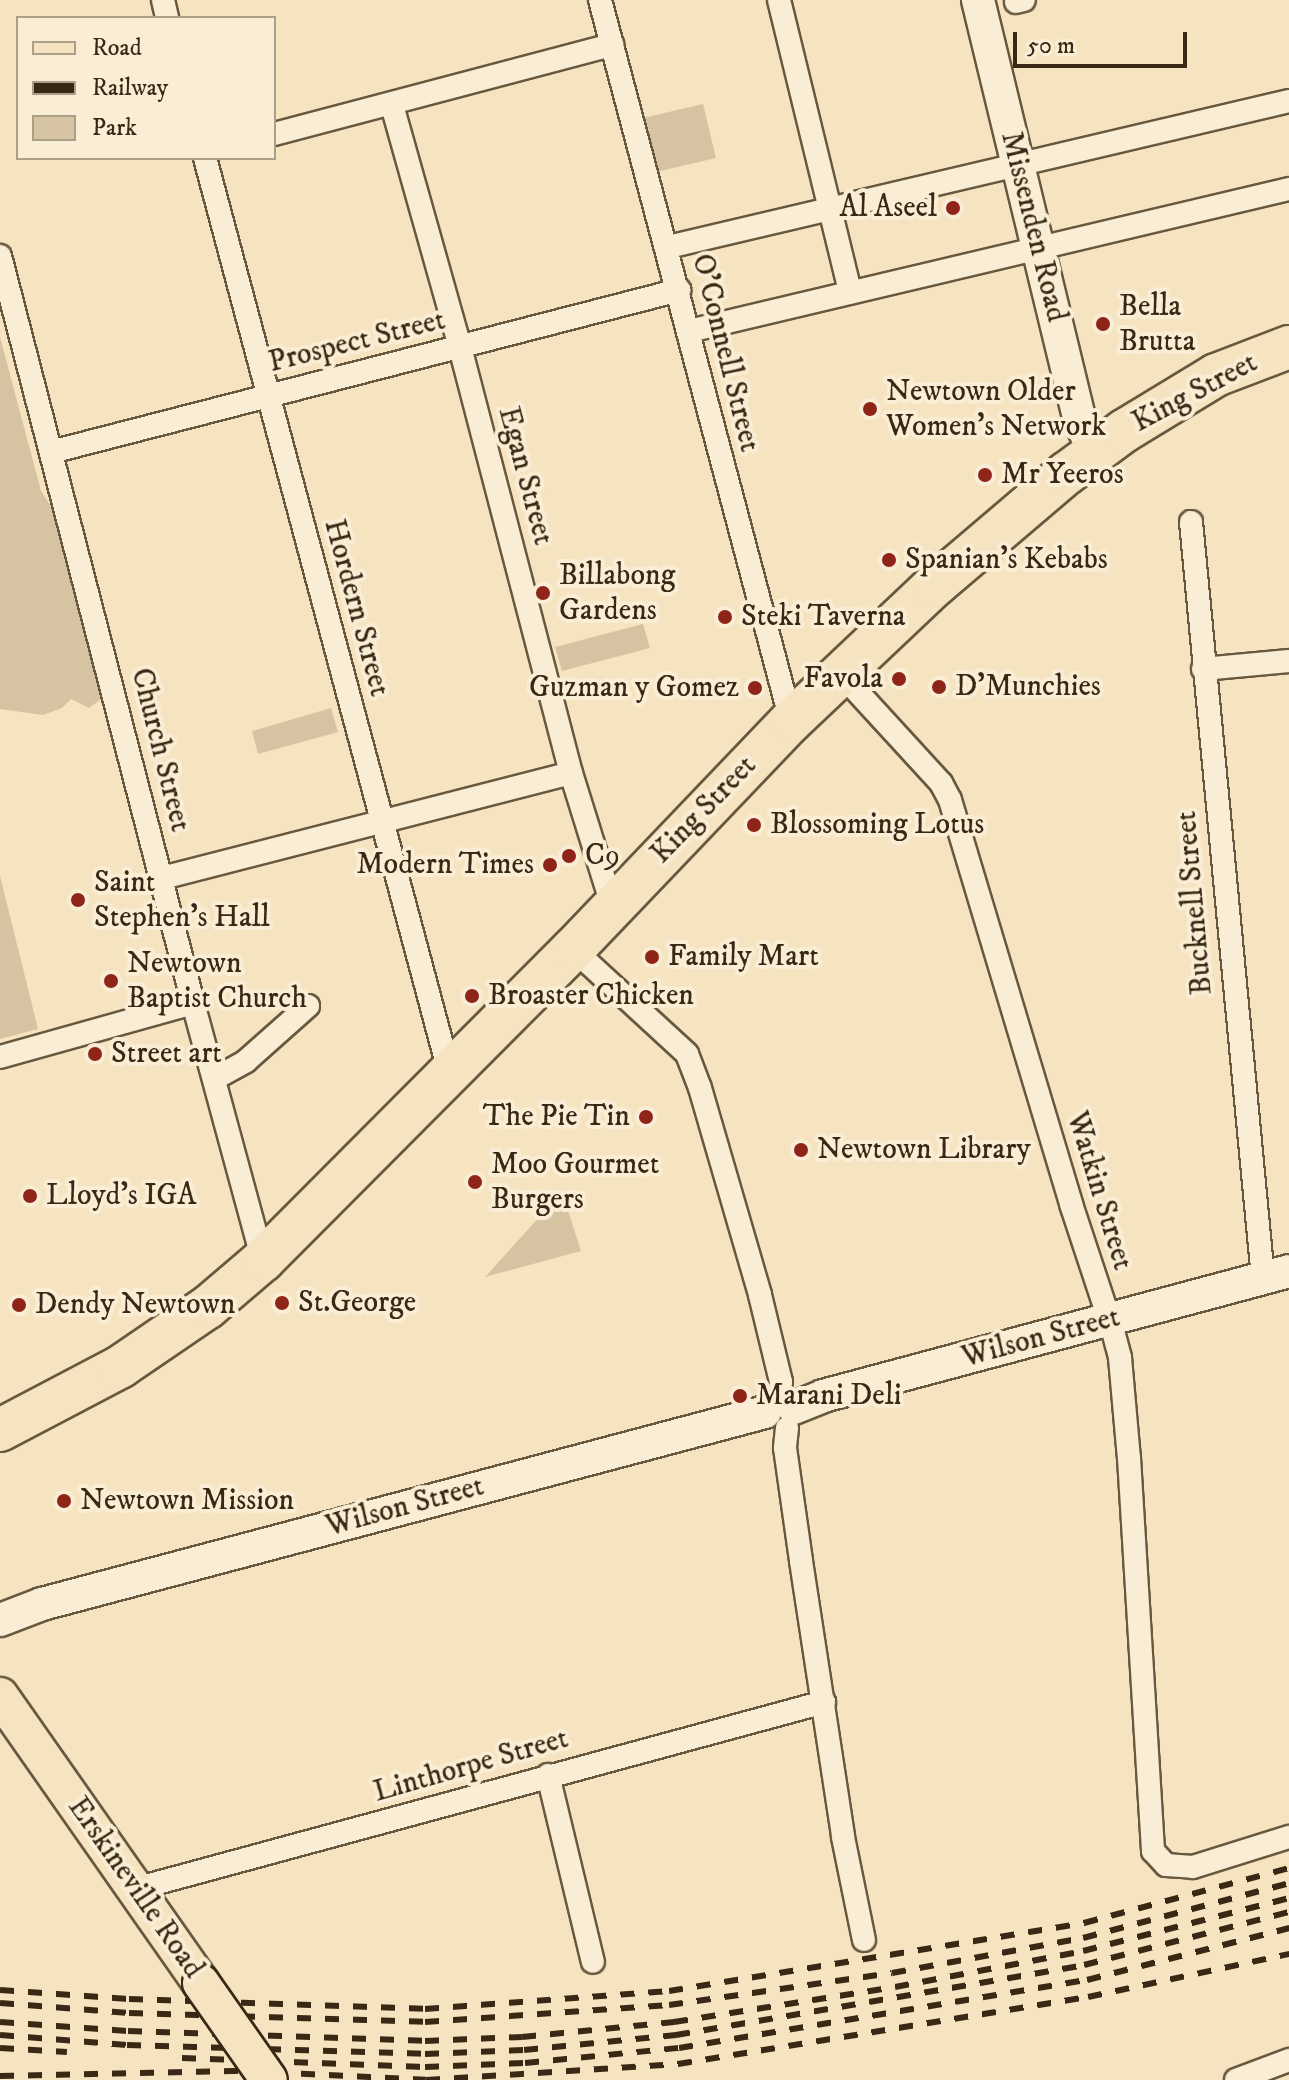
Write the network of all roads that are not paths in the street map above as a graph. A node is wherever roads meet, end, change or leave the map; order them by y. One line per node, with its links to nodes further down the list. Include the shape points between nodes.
1 (600, 0): 4 (street, O'Connell Street)
2 (779, 0): 11 (street)
3 (978, 0): 9 (street, Missenden Road)
4 (612, 45): 6 (street); 12 (street, O'Connell Street)
5 (1289, 101): 9 (street)
6 (392, 105): 7 (street); 18 (street, Egan Street)
7 (276, 134)
8 (206, 160): 20 (street, Hordern Street)
9 (1017, 163): 11 (street); 13 (street, Missenden Road)
10 (1289, 189): 13 (street)
11 (831, 207): 12 (street); 16 (street)
12 (668, 247): 15 (street, O'Connell Street)
13 (1037, 247): 16 (street); 21 (street, Missenden Road, via 1080,421)
14 (0, 256): 22 (street, Church Street)
15 (679, 290): 17 (street, O'Connell Street); 18 (street, Prospect Street)
16 (850, 292): 17 (street)
17 (689, 331): 27 (street, O'Connell Street)
18 (460, 347): 20 (street, Prospect Street); 28 (street, Egan Street)
19 (1289, 347): 21 (highway, King Street, via 1216,375)
20 (269, 396): 22 (street, Prospect Street); 29 (street, Hordern Street)
21 (1094, 451): 26 (highway, King Street, via 934,586)
22 (51, 452): 30 (street, Church Street)
23 (1191, 522): 25 (street, Bucknell Street)
24 (1289, 661): 25 (street)
25 (1203, 669): 39 (street, Bucknell Street)
26 (842, 675): 27 (highway, King Street); 40 (street, Watkin Street, via 941,783 950,800)
27 (791, 721): 31 (highway, King Street)
28 (571, 773): 29 (street); 31 (street, Egan Street)
29 (382, 821): 30 (street); 36 (street, Hordern Street)
30 (162, 878): 33 (street, Church Street)
31 (613, 908): 32 (highway, King Street)
32 (573, 949): 36 (highway, King Street); 41 (street, via 687,1054 760,1295 781,1382)
33 (193, 1003): 35 (street); 37 (street, Church Street)
34 (308, 1006): 37 (street, via 246,1061)
35 (0, 1057)
36 (450, 1075): 38 (highway, King Street)
37 (214, 1079): 38 (street, Church Street)
38 (263, 1260): 42 (highway, King Street, via 208,1307 120,1367)
39 (1276, 1275): 40 (street, Wilson Street)
40 (1110, 1320): 41 (street, Wilson Street, via 823,1396); 47 (street, Watkin Street, via 1120,1358 1129,1458 1153,1851 1166,1865 1193,1867)
41 (781, 1412): 43 (street, Wilson Street, via 42,1604); 45 (street)
42 (0, 1430)
43 (0, 1620)
44 (0, 1696): 48 (main road, Erskineville Road)
45 (824, 1702): 46 (street, Linthorpe Street); 49 (street)
46 (548, 1775): 48 (street, Linthorpe Street); 50 (street)
47 (1289, 1837)
48 (135, 1889): 52 (main road, Erskineville Road, bridge)
49 (864, 1940)
50 (593, 1962)
51 (1289, 2060): 53 (street)
52 (269, 2080)
53 (1236, 2080)

